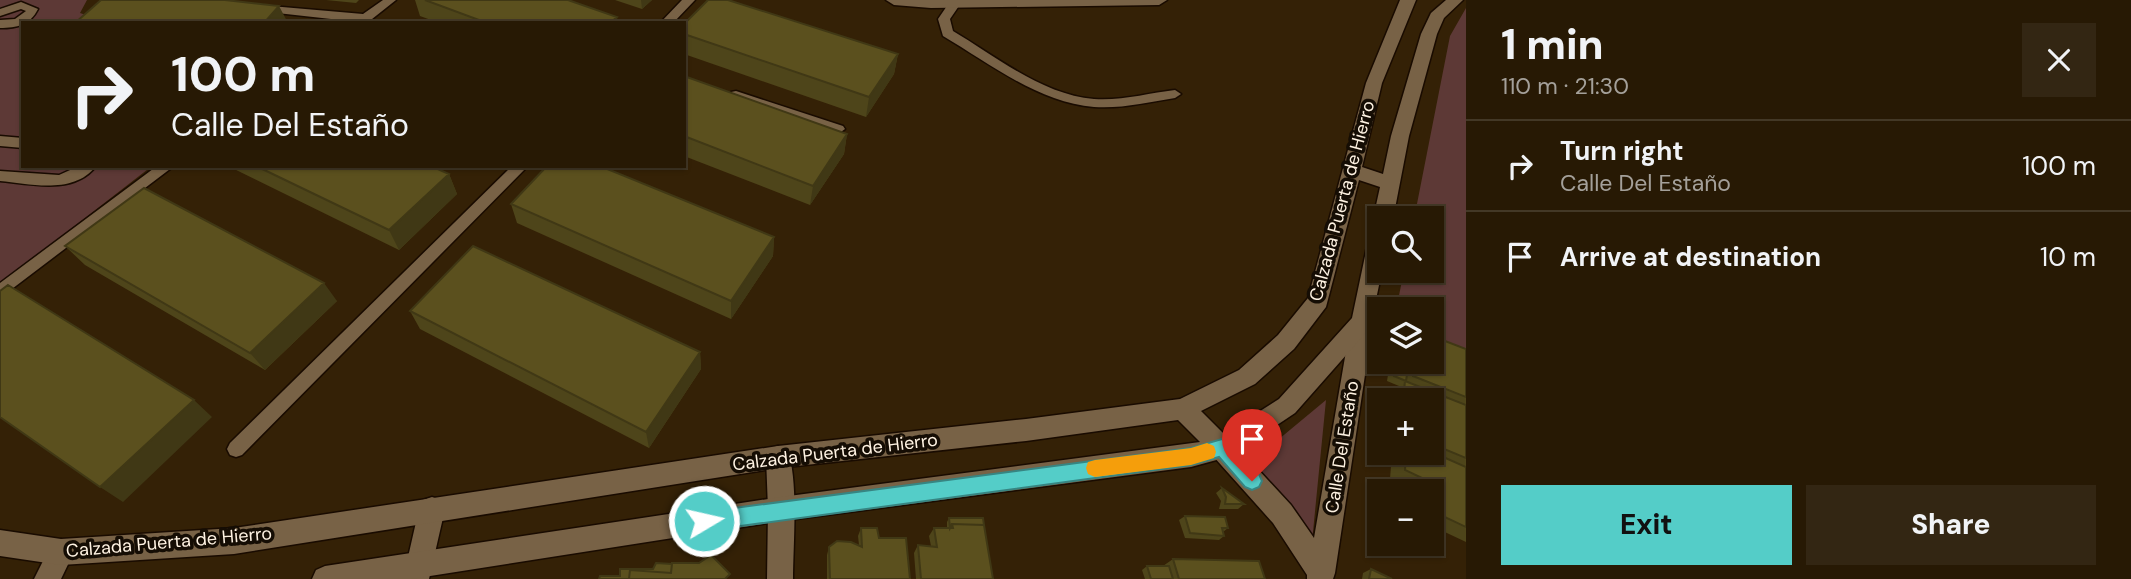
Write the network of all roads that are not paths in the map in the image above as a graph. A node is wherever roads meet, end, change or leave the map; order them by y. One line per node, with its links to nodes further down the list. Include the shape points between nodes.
1 (45, 0): 9 (lane)
2 (390, 0): 12 (lane)
3 (689, 0): 13 (lane)
4 (894, 0): 8 (street)
5 (1159, 0): 8 (street)
6 (1408, 0): 23 (street, Calzada Puerta de Hierro, via 1374,83)
7 (1455, 0): 25 (street, via 1437,16 1429,34)
8 (956, 1): 16 (lane, via 944,19 947,33 1047,90 1094,103)
9 (29, 6): 11 (lane); 14 (lane, via 32,13 26,18)
10 (242, 6): 12 (lane)
11 (0, 13)
12 (362, 21)
13 (668, 21)
14 (0, 24)
15 (723, 91): 17 (lane)
16 (1175, 94)
17 (838, 129)
18 (0, 141): 19 (lane)
19 (21, 143)
20 (86, 168): 24 (lane, via 61,180)
21 (164, 168): 28 (lane)
22 (519, 168): 32 (lane)
23 (1352, 171): 25 (street); 30 (street, Calzada Puerta de Hierro, via 1318,301 1286,342 1247,377)
24 (0, 176)
25 (1390, 183): 26 (street)
26 (1386, 206)
27 (1370, 283): 29 (street)
28 (2, 289)
29 (1362, 322): 31 (street, via 1287,406); 39 (street, Calle Del Estaño)
30 (1183, 409): 31 (street, Calle Del Estaño); 33 (street, Calzada Puerta de Hierro)
31 (1222, 448): 35 (street, via 1191,456); 39 (street, Calle Del Estaño, via 1282,514)
32 (236, 449)
33 (778, 457): 34 (street, Calzada Puerta de Hierro); 35 (street)
34 (432, 509): 37 (street, Calzada Puerta de Hierro, via 234,541); 38 (street)
35 (781, 509): 38 (street); 42 (street)
36 (0, 543): 37 (street, Calzada Puerta de Hierro)
37 (61, 552): 40 (street)
38 (418, 572): 41 (street)
39 (1321, 576)
40 (47, 579)
41 (325, 579)
42 (780, 579)

